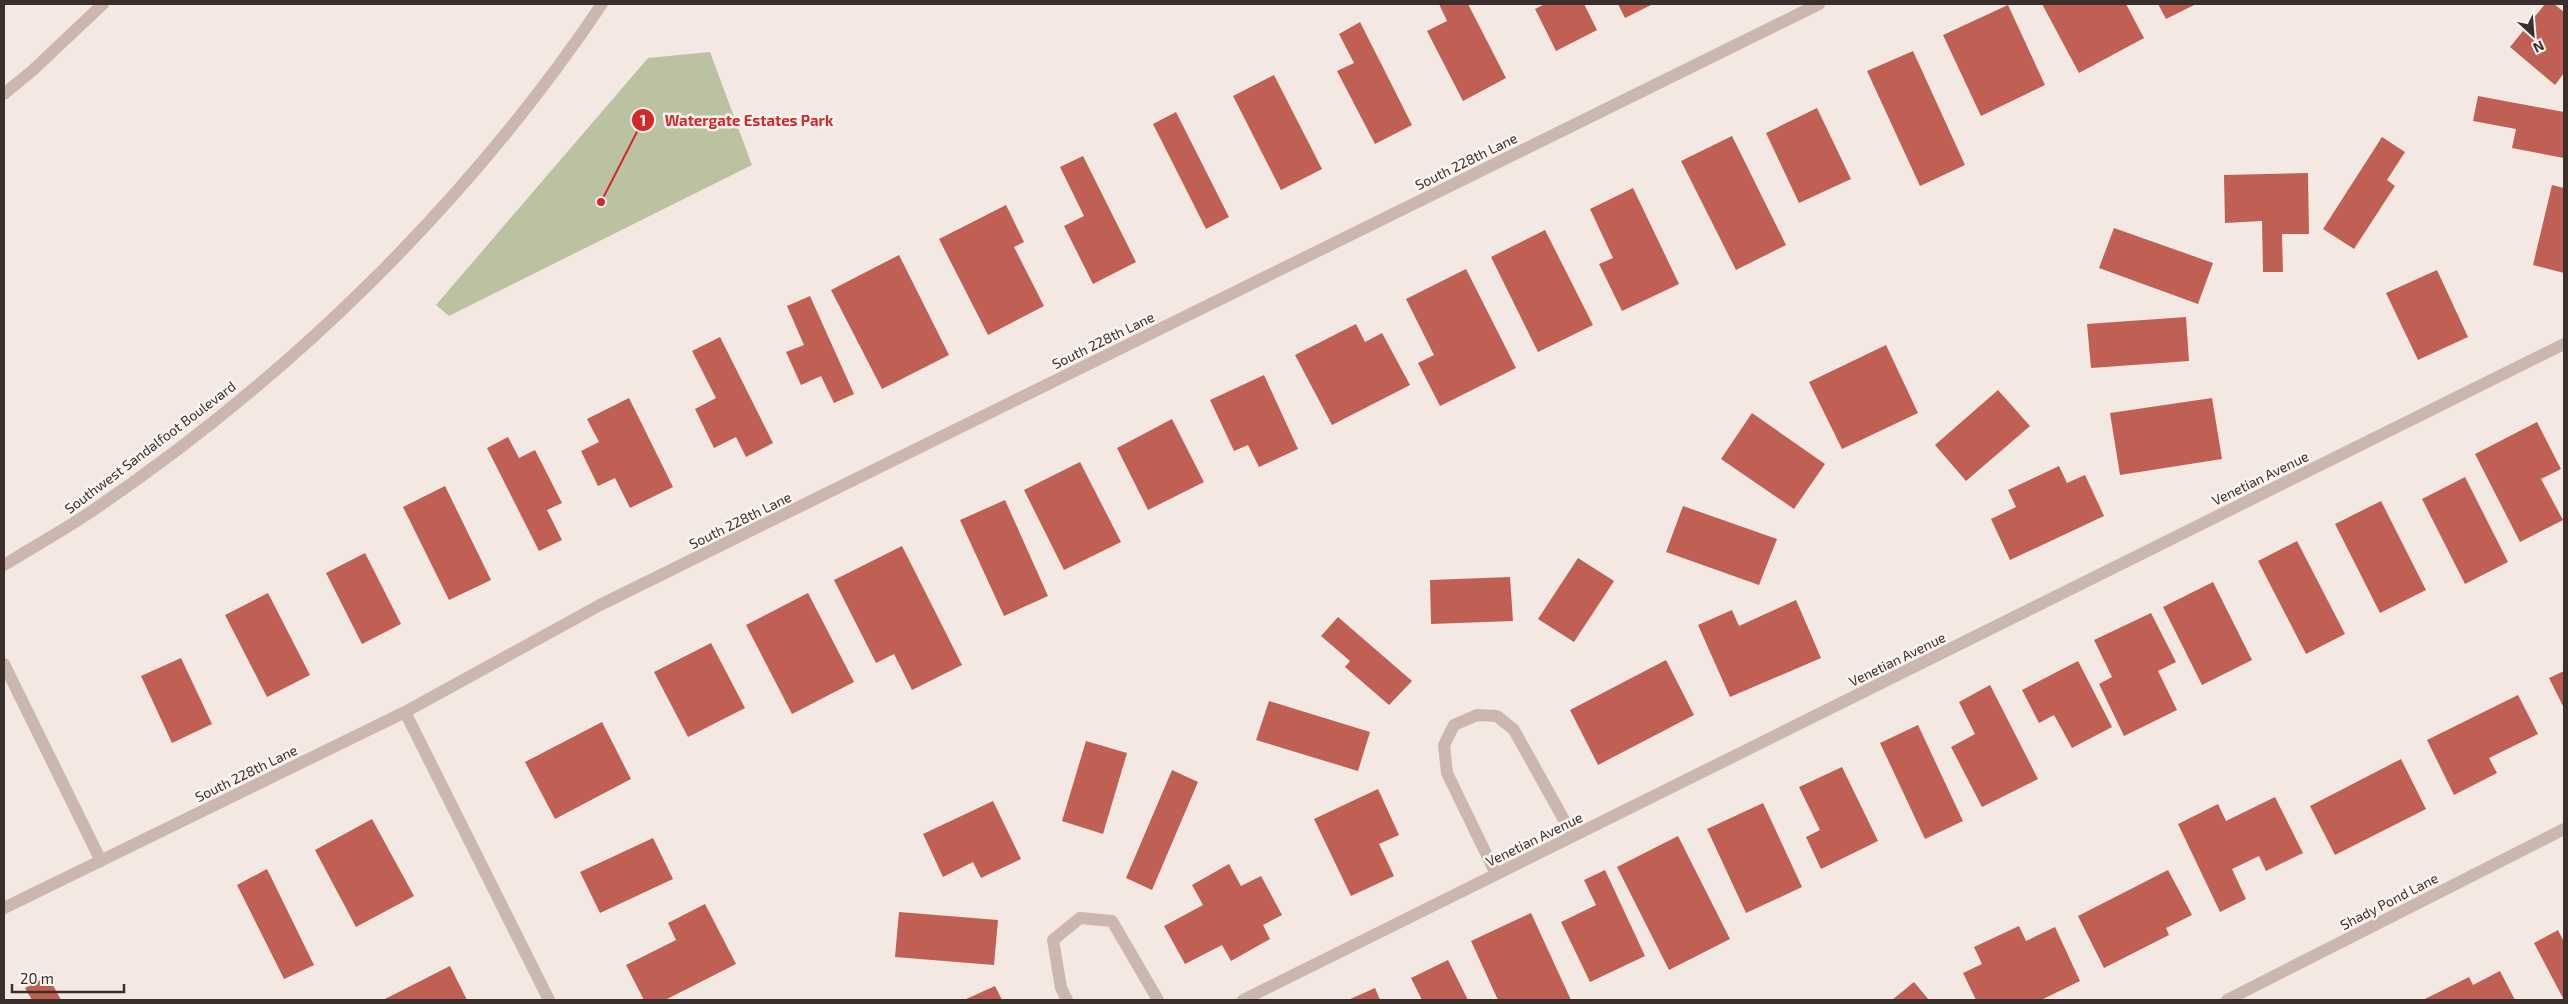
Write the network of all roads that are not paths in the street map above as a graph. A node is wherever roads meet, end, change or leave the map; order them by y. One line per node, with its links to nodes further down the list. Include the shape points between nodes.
1 (103, 4): 4 (street)
2 (602, 4): 6 (street, Southwest Sandalfoot Boulevard, via 498,143 412,240 320,331 222,415 92,511)
3 (1819, 4): 8 (street, South 228th Lane, via 600,605)
4 (4, 94)
5 (2564, 344): 10 (street, Venetian Avenue)
6 (4, 565)
7 (4, 664): 11 (street)
8 (405, 712): 11 (street, South 228th Lane); 14 (street)
9 (2564, 829): 18 (street, Shady Pond Lane)
10 (1573, 836): 12 (street, Venetian Avenue); 12 (street, via 1514,730 1497,716 1477,715 1454,725 1444,745 1447,773)
11 (101, 861): 13 (street, South 228th Lane)
12 (1496, 874): 17 (street, Venetian Avenue)
13 (4, 908)
14 (549, 1000)
15 (1067, 1000): 16 (street, via 1061,988 1053,940 1080,918 1112,921)
16 (1158, 1000)
17 (1243, 1000)
18 (2228, 1000)

